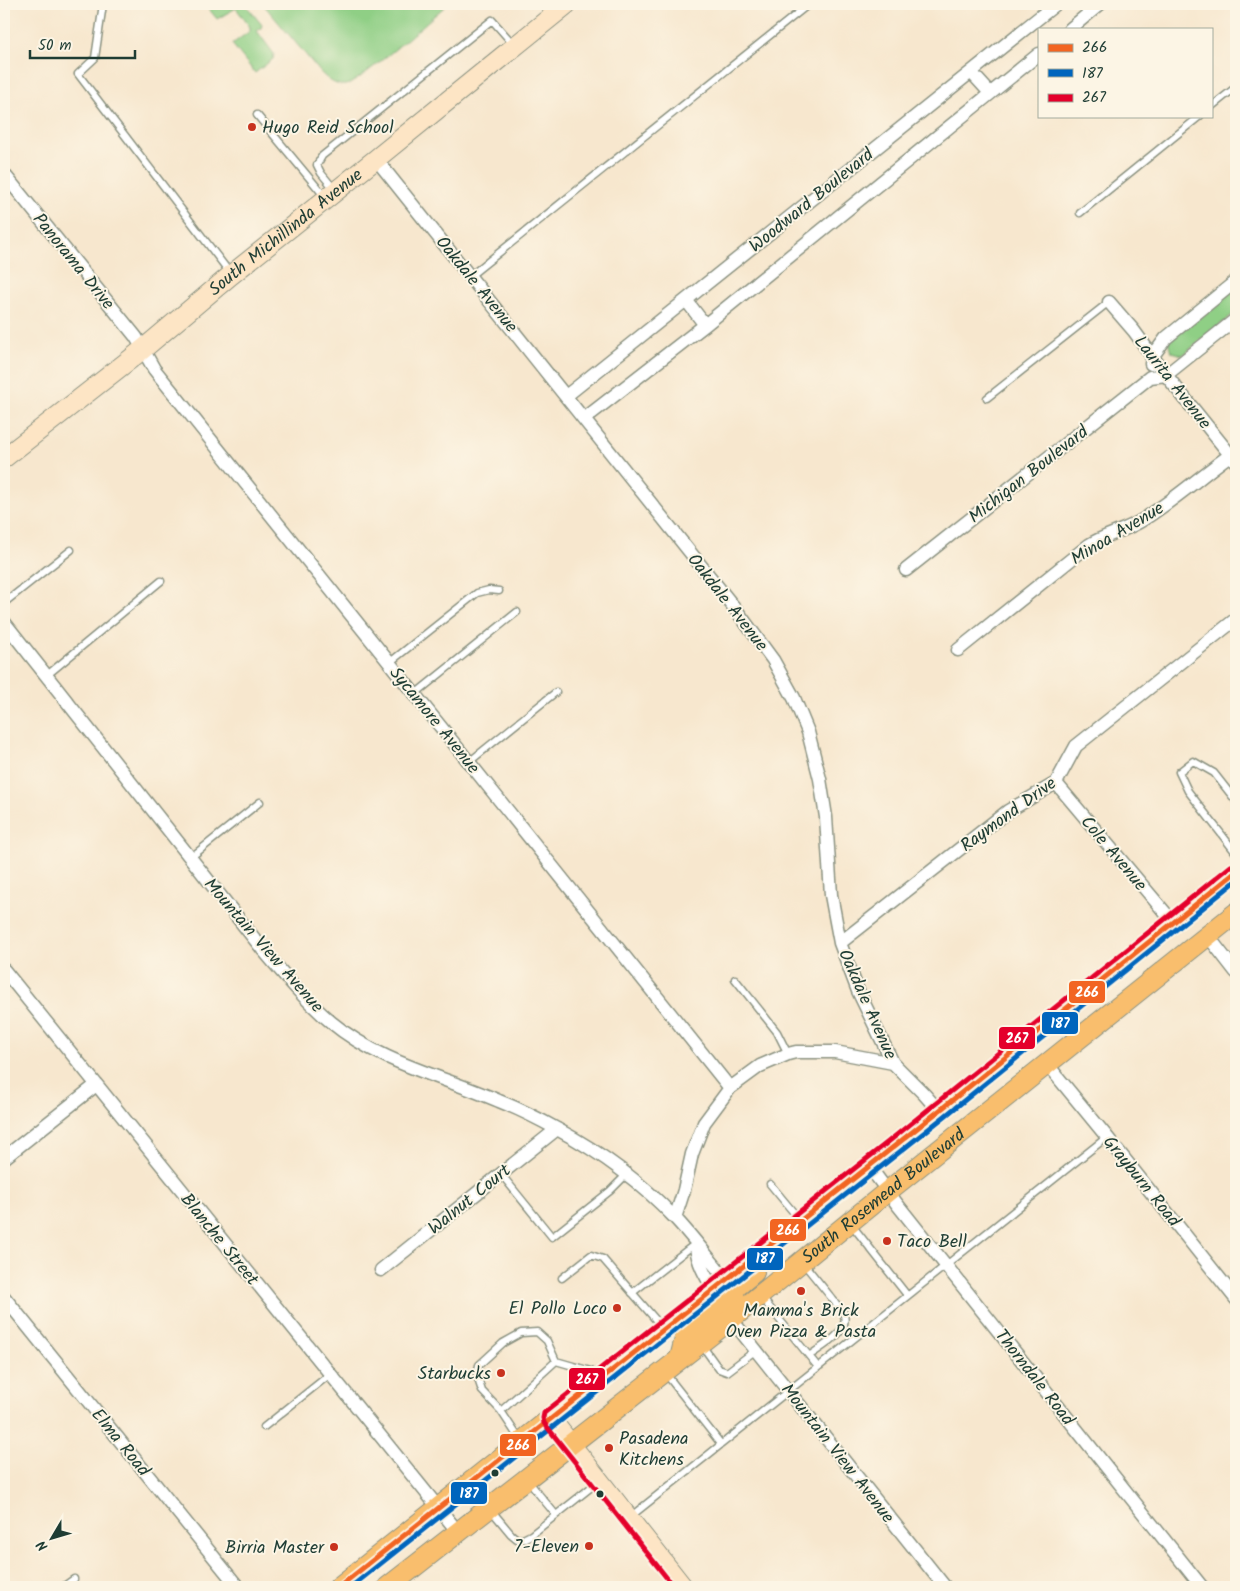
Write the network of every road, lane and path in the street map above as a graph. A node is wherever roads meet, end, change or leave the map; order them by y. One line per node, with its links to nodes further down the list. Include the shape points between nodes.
1 (103, 4): 19 (lane, via 95,58 78,74)
2 (567, 4): 7 (main road, South Michillinda Avenue)
3 (809, 4): 20 (lane)
4 (1056, 4): 9 (street, Woodward Boulevard)
5 (1100, 4): 6 (street)
6 (1071, 28)
7 (515, 46): 15 (main road, South Michillinda Avenue); 17 (lane, via 492,20 322,156 317,165)
8 (1038, 55): 11 (street, Woodward Boulevard)
9 (971, 72): 11 (street); 22 (street, Woodward Boulevard)
10 (1236, 87): 12 (lane)
11 (990, 93): 25 (street, Woodward Boulevard)
12 (1212, 106)
13 (257, 115): 17 (lane)
14 (1198, 118): 18 (lane)
15 (376, 159): 17 (main road, South Michillinda Avenue); 20 (street, Oakdale Avenue)
16 (4, 174): 26 (street, Panorama Drive, via 136,337)
17 (331, 195): 19 (main road, South Michillinda Avenue)
18 (1080, 212)
19 (231, 275): 26 (main road, South Michillinda Avenue)
20 (470, 276): 30 (street, Oakdale Avenue)
21 (1236, 281): 27 (street, via 1166,338)
22 (686, 300): 25 (street); 30 (street, Woodward Boulevard)
23 (1109, 302): 27 (street, Laurita Avenue); 31 (lane)
24 (1236, 319): 28 (street)
25 (705, 325): 32 (street, Woodward Boulevard)
26 (142, 350): 33 (main road, South Michillinda Avenue); 44 (street, Sycamore Avenue)
27 (1152, 357): 28 (street, Laurita Avenue); 29 (street)
28 (1166, 375): 29 (street); 34 (street, Laurita Avenue)
29 (1150, 377): 36 (street, Michigan Boulevard)
30 (566, 396): 32 (street, Oakdale Avenue)
31 (987, 398)
32 (584, 419): 58 (street, Oakdale Avenue, via 737,611 773,660 794,698 808,732 820,779 831,895)
33 (4, 458)
34 (1233, 458): 43 (street, Minoa Avenue, via 1144,520 1089,545)
35 (71, 550): 39 (lane)
36 (906, 570)
37 (162, 581): 45 (lane)
38 (499, 591): 44 (lane, via 477,593)
39 (4, 604)
40 (517, 612): 47 (lane)
41 (1236, 619): 49 (street, Raymond Drive, via 1076,746)
42 (4, 622): 45 (street, Mountain View Avenue)
43 (958, 650)
44 (390, 663): 47 (street, Sycamore Avenue)
45 (46, 676): 53 (street, Mountain View Avenue)
46 (556, 692): 48 (lane)
47 (414, 694): 48 (street, Sycamore Avenue)
48 (469, 762): 66 (street, Sycamore Avenue)
49 (1056, 783): 56 (street, Cole Avenue); 58 (street, Raymond Drive, via 1008,811)
50 (1236, 800): 52 (lane, via 1214,773 1193,761 1179,772 1188,791)
51 (260, 802): 53 (lane)
52 (1236, 853)
53 (190, 858): 68 (street, Mountain View Avenue, via 304,998 332,1023 365,1045 405,1065 499,1100)
54 (1236, 872): 56 (main road, South Rosemead Boulevard)
55 (1236, 913): 57 (main road, South Rosemead Boulevard)
56 (1173, 922): 67 (main road, South Rosemead Boulevard)
57 (1208, 936): 60 (street); 64 (main road, South Rosemead Boulevard)
58 (840, 943): 63 (street, Oakdale Avenue, via 858,991)
59 (4, 970): 65 (street, Blanche Street)
60 (1236, 972)
61 (735, 979): 62 (lane, via 777,1032)
62 (788, 1054): 63 (street, via 835,1052); 66 (street, via 760,1066)
63 (893, 1063): 67 (street, Oakdale Avenue)
64 (1047, 1064): 69 (street, Grayburn Road); 76 (main road, South Rosemead Boulevard)
65 (96, 1086): 70 (street); 100 (street, Blanche Street)
66 (730, 1088): 77 (street, via 704,1122)
67 (938, 1111): 71 (main road, South Rosemead Boulevard)
68 (557, 1129): 72 (street, Walnut Court); 73 (street, Mountain View Avenue, via 604,1157)
69 (1107, 1137): 82 (lane); 90 (street, Grayburn Road)
70 (4, 1158)
71 (868, 1166): 75 (main road, South Rosemead Boulevard); 76 (street, Thorndale Road)
72 (501, 1174): 73 (lane, via 552,1237); 83 (street, Walnut Court)
73 (626, 1175): 77 (street, Mountain View Avenue)
74 (770, 1184): 78 (lane)
75 (838, 1190): 78 (main road, South Rosemead Boulevard); 91 (main road, via 826,1214 735,1288)
76 (888, 1190): 79 (main road, South Rosemead Boulevard); 82 (street, Thorndale Road)
77 (675, 1218): 80 (street, Mountain View Avenue)
78 (803, 1218): 85 (main road, South Rosemead Boulevard)
79 (849, 1222): 81 (main road, South Rosemead Boulevard); 88 (lane)
80 (696, 1243): 85 (street, Mountain View Avenue, via 705,1276); 86 (lane)
81 (802, 1262): 87 (main road, South Rosemead Boulevard); 95 (lane, via 846,1318 838,1334)
82 (946, 1264): 88 (lane); 123 (street, Thorndale Road)
83 (381, 1270)
84 (562, 1278): 86 (lane, via 591,1255 603,1258)
85 (720, 1285): 92 (main road, South Rosemead Boulevard); 96 (main road, via 718,1305 687,1331)
86 (632, 1293): 92 (lane)
87 (760, 1295): 91 (main road, South Rosemead Boulevard); 95 (lane)
88 (907, 1296): 98 (lane)
89 (4, 1297): 118 (street, Elma Road)
90 (1236, 1299)
91 (731, 1318): 93 (main road, South Rosemead Boulevard); 94 (street, Mountain View Avenue)
92 (663, 1328): 101 (main road, South Rosemead Boulevard)
93 (700, 1343): 94 (lane, via 719,1369 728,1372); 96 (main road, South Rosemead Boulevard)
94 (756, 1350): 102 (street, Mountain View Avenue)
95 (809, 1356): 98 (lane)
96 (680, 1358): 99 (main road, South Rosemead Boulevard)
97 (556, 1361): 101 (lane); 103 (lane); 103 (lane, via 547,1341 537,1332 521,1333 503,1343 479,1365 477,1376 482,1391)
98 (818, 1367): 102 (lane)
99 (663, 1371): 107 (main road, South Rosemead Boulevard); 108 (lane)
100 (330, 1374): 105 (lane); 112 (street, Blanche Street)
101 (604, 1375): 104 (main road, South Rosemead Boulevard)
102 (788, 1390): 108 (lane); 122 (street, Mountain View Avenue)
103 (501, 1410): 106 (lane)
104 (550, 1418): 106 (main road, South Rosemead Boulevard); 107 (main road)
105 (264, 1427)
106 (521, 1441): 112 (main road, South Rosemead Boulevard)
107 (570, 1444): 109 (main road, South Rosemead Boulevard); 110 (main road)
108 (721, 1444): 114 (lane)
109 (526, 1478): 111 (main road, South Rosemead Boulevard); 113 (lane)
110 (599, 1481): 113 (lane); 114 (main road)
111 (489, 1507): 113 (lane, via 517,1539 523,1539); 115 (main road, South Rosemead Boulevard)
112 (438, 1508): 115 (street, Blanche Street); 119 (main road, South Rosemead Boulevard)
113 (556, 1515)
114 (629, 1517): 121 (main road)
115 (458, 1532): 120 (main road, South Rosemead Boulevard)
116 (74, 1579): 117 (lane)
117 (63, 1587)
118 (238, 1587)
119 (339, 1587)
120 (388, 1587)
121 (682, 1587)
122 (944, 1587)
123 (1202, 1587)

